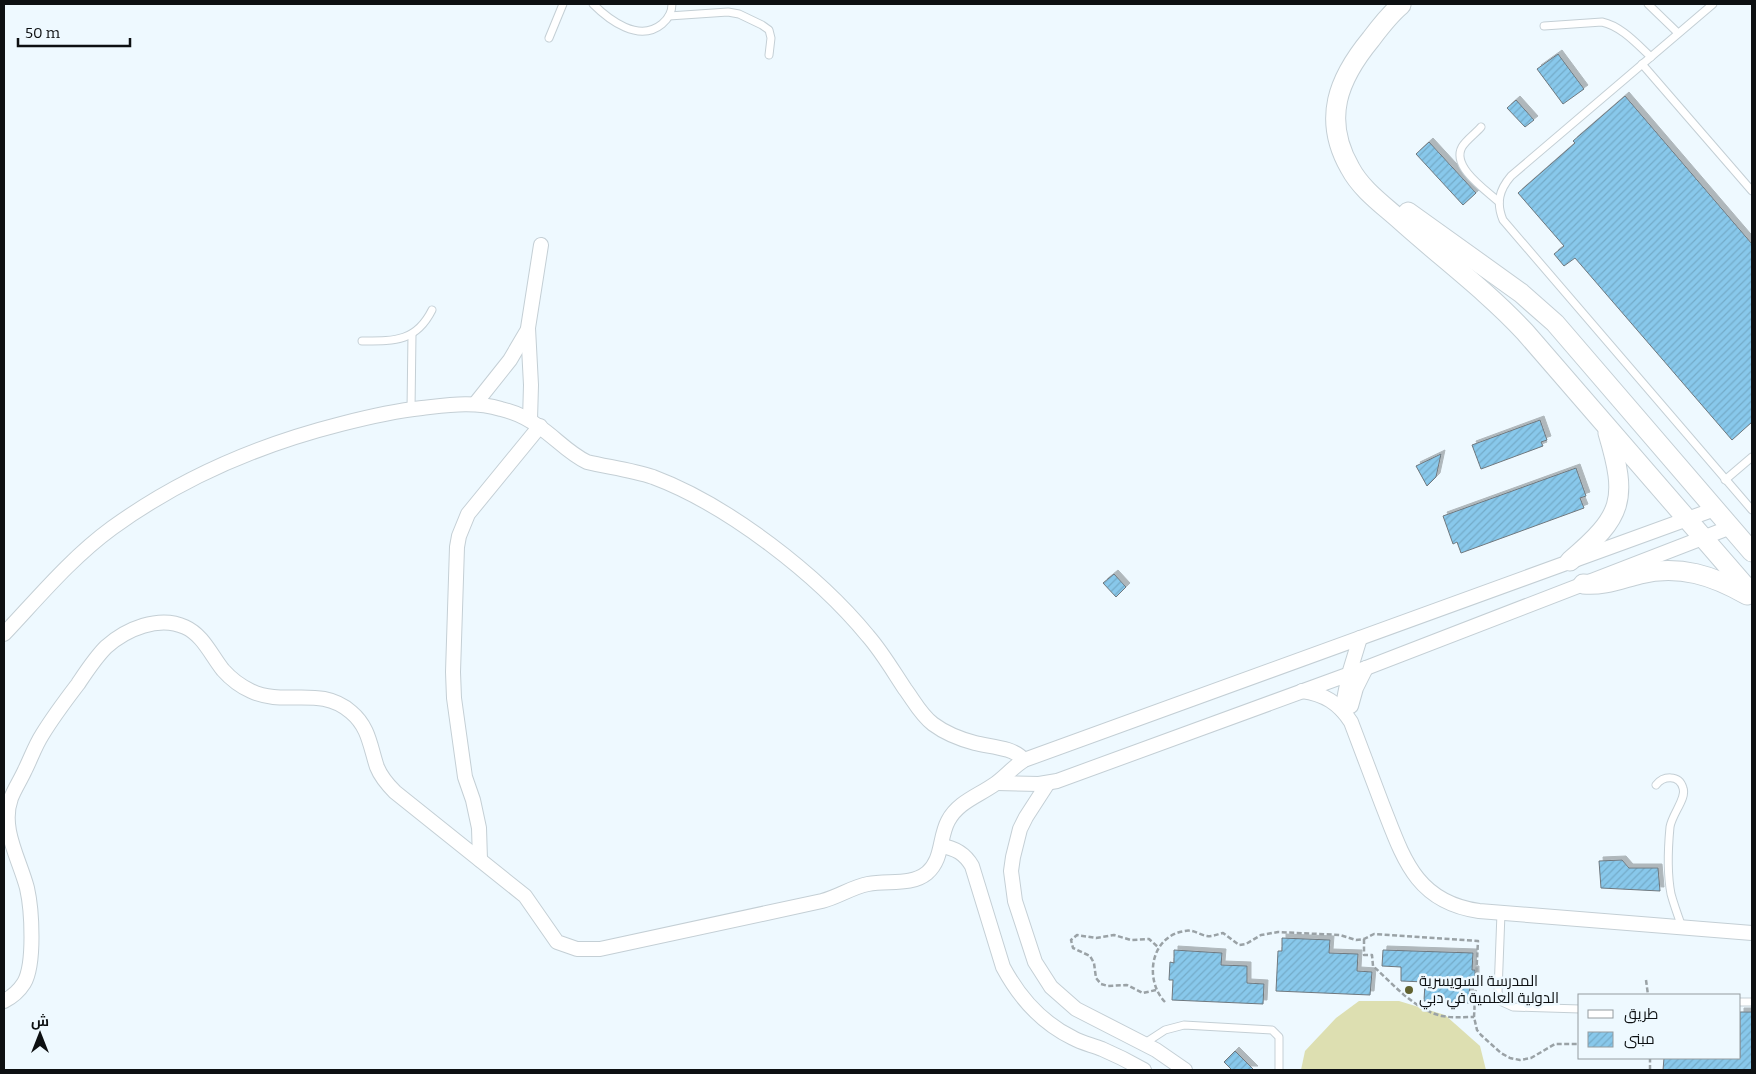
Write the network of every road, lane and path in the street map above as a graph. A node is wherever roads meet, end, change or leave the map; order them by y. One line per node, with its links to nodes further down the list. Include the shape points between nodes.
1 (563, 4): 10 (lane)
2 (593, 4): 7 (lane, via 620,25 639,31 653,30)
3 (672, 4): 7 (lane)
4 (1402, 4): 25 (street, via 1359,53 1343,80 1336,110 1343,155 1370,193 1512,317); 28 (street, via 1392,24 1358,71 1351,91 1348,125 1360,165 1387,196 1521,293 1555,323)
5 (1648, 4): 9 (lane)
6 (1713, 4): 9 (lane)
7 (669, 16): 11 (lane, via 739,14 769,30)
8 (1544, 26): 12 (lane, via 1609,24)
9 (1678, 33): 12 (lane)
10 (549, 38)
11 (769, 55)
12 (1651, 57): 13 (lane)
13 (1642, 64): 15 (lane); 16 (lane, via 1511,176 1504,184)
14 (1481, 128): 16 (lane, via 1462,147 1460,160 1465,171)
15 (1752, 190)
16 (1498, 202): 27 (lane, via 1503,220)
17 (541, 245): 19 (street)
18 (432, 310): 20 (lane, via 428,319)
19 (528, 328): 22 (street, via 510,360); 24 (street)
20 (412, 334): 21 (lane, via 389,341); 23 (lane)
21 (362, 342)
22 (475, 404): 23 (street); 24 (street, via 501,409)
23 (411, 409): 38 (street, via 288,438 221,464 163,495 88,547)
24 (535, 423): 45 (street, via 587,462 653,477 739,523 817,582 845,610 869,637 917,707 934,724 958,737 1013,752); 50 (street, via 468,514 457,547 454,698 465,777 479,828)
25 (1606, 427): 30 (street); 34 (street, via 1618,468 1618,499 1609,522)
26 (1752, 457): 27 (lane)
27 (1726, 480): 29 (lane)
28 (1715, 510): 30 (street); 31 (street)
29 (1752, 510)
30 (1686, 519): 32 (street); 34 (street)
31 (1731, 527): 32 (street); 33 (street)
32 (1703, 538): 35 (street); 36 (street)
33 (1752, 552)
34 (1570, 561): 39 (street)
35 (1583, 584): 37 (street, via 1609,584 1656,572 1686,572 1725,582); 40 (street)
36 (1752, 594)
37 (1752, 598)
38 (4, 634)
39 (1360, 638): 41 (street); 45 (street)
40 (1366, 668): 41 (street); 44 (street, via 1352,699)
41 (1349, 674): 42 (street); 43 (street)
42 (1302, 691): 43 (street, via 1320,695); 47 (street)
43 (1342, 710): 44 (street)
44 (1351, 722): 51 (street, via 1399,848 1414,875 1450,904)
45 (1024, 760): 46 (street)
46 (997, 783): 47 (street); 49 (street, via 966,801 953,813 944,828)
47 (1048, 783): 63 (street, via 1020,829 1012,864 1015,901 1035,962 1050,986 1076,1009)
48 (1656, 785): 52 (lane, via 1671,777 1684,788 1683,799 1670,825 1669,874)
49 (941, 846): 50 (street, via 934,865 918,879 866,884 825,900 588,950 557,942 525,896); 65 (street, via 963,854 972,866 1003,967 1021,996 1044,1019 1072,1038)
50 (480, 860): 59 (street, via 387,784 377,767 364,727 343,706 315,696 274,697 254,692 230,677 192,630 169,623 137,628 115,640 97,657 42,736 10,799 8,834 27,888 31,951 24,983)
51 (1502, 913): 52 (street); 61 (lane, via 1498,992 1502,1002 1513,1007)
52 (1682, 928): 53 (street)
53 (1752, 933)
54 (1364, 939): 55 (path, via 1278,932 1260,935 1239,945 1225,934 1209,936 1189,930 1169,938); 62 (path, via 1364,955 1372,955 1372,966 1418,1006 1440,1016); 62 (path, via 1374,934 1478,941)
55 (1159, 948): 57 (path, via 1153,966); 57 (path, via 1148,939 1131,940 1114,935 1099,938 1077,935 1072,937 1071,943 1073,948 1090,956 1101,984 1127,985 1143,993)
56 (1646, 980): 58 (path)
57 (1156, 990): 60 (path)
58 (1648, 994)
59 (4, 1001)
60 (1166, 1002)
61 (1578, 1009)
62 (1474, 1017): 64 (path, via 1481,1035 1510,1058 1531,1058 1555,1044)
63 (1145, 1043): 66 (street); 67 (lane, via 1165,1030 1184,1025 1272,1030 1279,1037)
64 (1578, 1044)
65 (1144, 1070)
66 (1184, 1070)
67 (1279, 1070)

